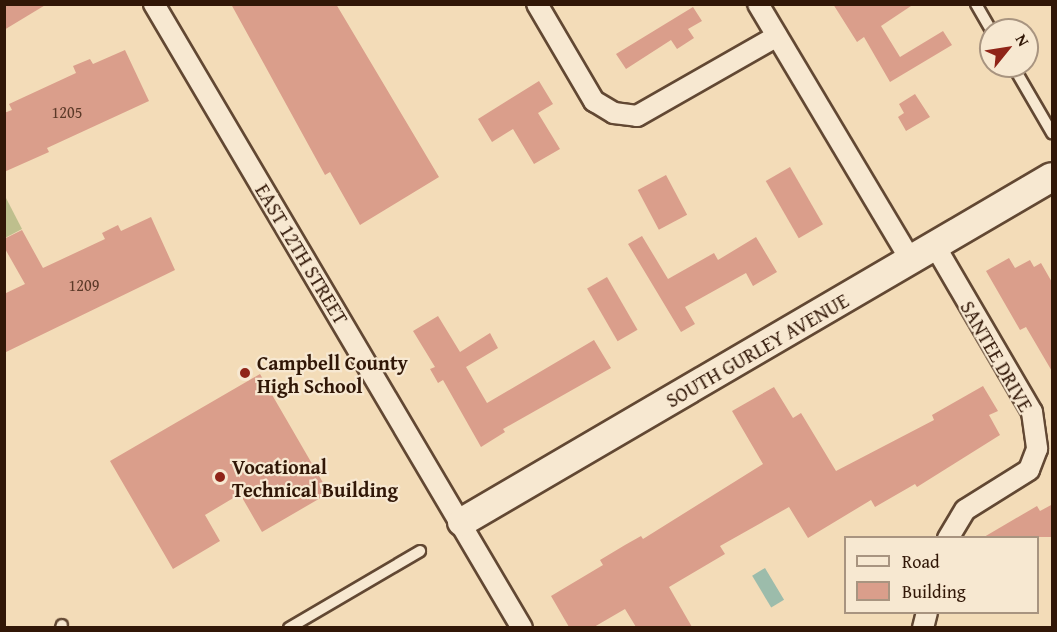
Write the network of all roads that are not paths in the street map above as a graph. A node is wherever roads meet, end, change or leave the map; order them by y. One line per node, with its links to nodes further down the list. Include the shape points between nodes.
1 (154, 4): 13 (street, EAST 12TH STREET)
2 (537, 4): 6 (street, via 594,101 614,113 637,116)
3 (758, 4): 6 (street)
4 (976, 4): 5 (lane)
5 (985, 18)
6 (777, 36): 11 (street)
7 (1020, 78): 8 (lane)
8 (1053, 133)
9 (1053, 177): 10 (street, SOUTH GURLEY AVENUE)
10 (935, 246): 11 (street, SOUTH GURLEY AVENUE); 12 (street, SANTEE DRIVE, via 1032,412)
11 (910, 261): 13 (street, SOUTH GURLEY AVENUE)
12 (1045, 452): 14 (street, SANTEE DRIVE, via 1029,470 965,510)
13 (462, 522): 17 (street, EAST 12TH STREET)
14 (949, 536)
15 (420, 551): 16 (lane)
16 (289, 627)
17 (522, 627)

